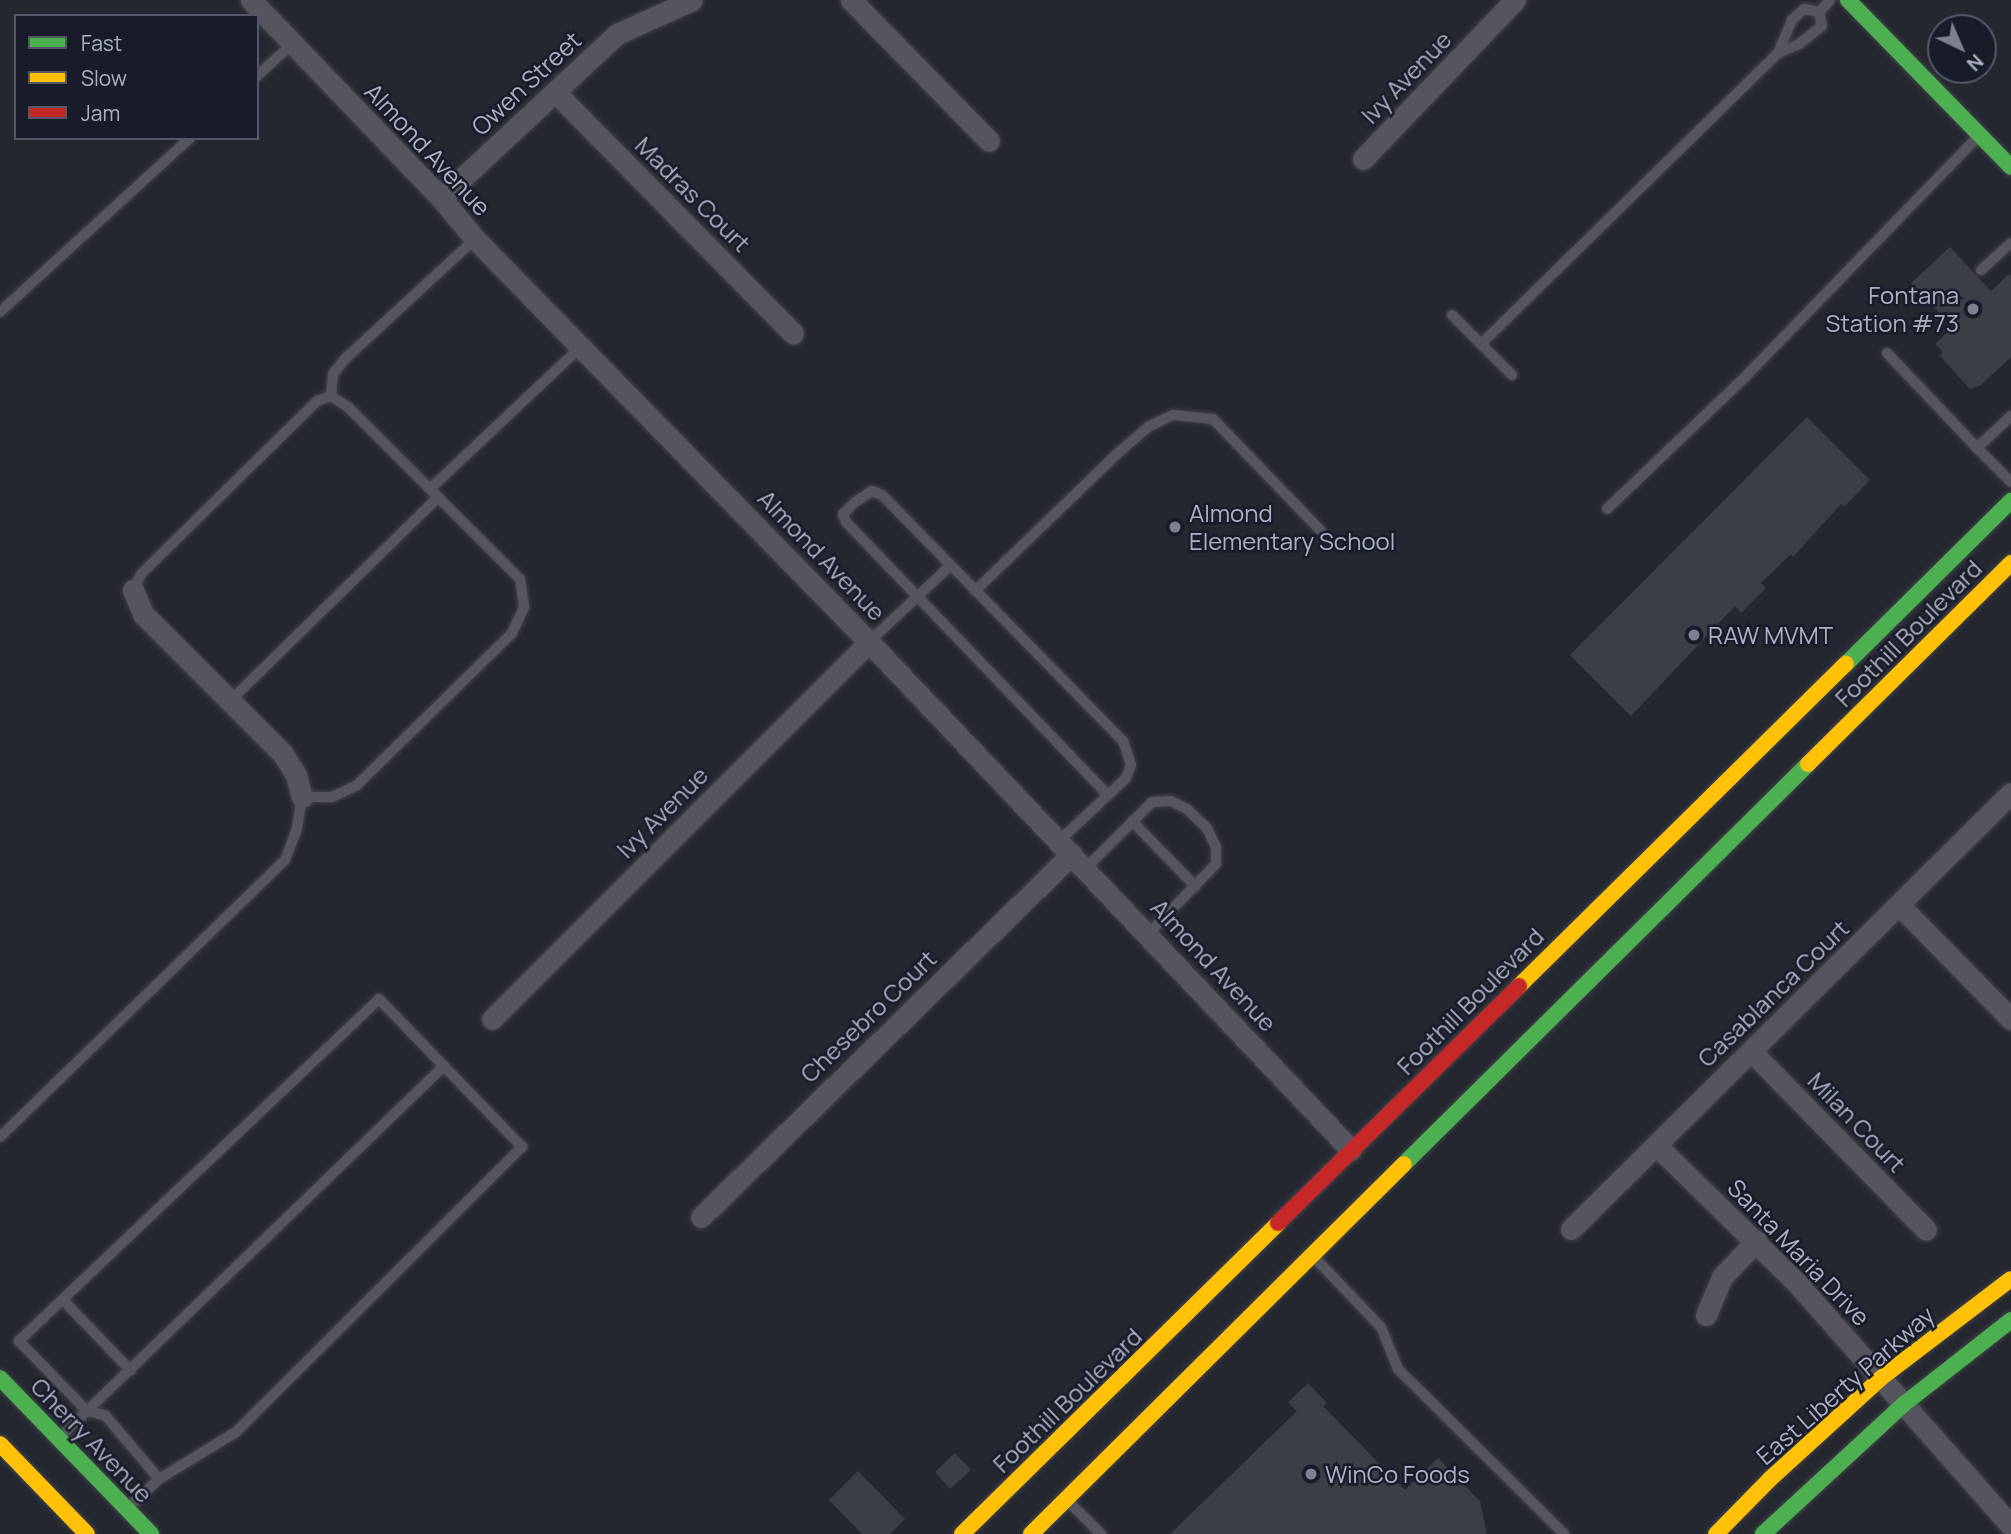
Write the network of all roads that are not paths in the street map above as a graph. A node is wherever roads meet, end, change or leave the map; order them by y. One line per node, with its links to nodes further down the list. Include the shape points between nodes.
1 (251, 0): 10 (street, Almond Avenue)
2 (692, 0): 13 (street, Owen Street, via 617,34)
3 (851, 0): 16 (street)
4 (1515, 0): 17 (street, Ivy Avenue)
5 (1830, 0): 7 (lane)
6 (1848, 0): 14 (main road)
7 (1819, 12): 8 (lane, via 1804,9); 9 (lane, via 1822,26)
8 (1793, 20): 9 (lane); 11 (lane)
9 (1809, 38): 11 (lane)
10 (293, 43): 12 (lane); 19 (street, Almond Avenue)
11 (1778, 53): 26 (lane)
12 (259, 74)
13 (555, 92): 19 (street, Owen Street); 25 (street, Madras Court)
14 (1980, 135): 18 (main road); 36 (lane, via 1746,376)
15 (188, 140): 23 (lane)
16 (989, 141)
17 (1363, 159)
18 (2011, 167)
19 (441, 198): 20 (street, Almond Avenue)
20 (475, 239): 27 (street, Almond Avenue); 30 (lane, via 345,358 333,374)
21 (2011, 243): 22 (lane)
22 (1981, 270)
23 (0, 312)
24 (1452, 314): 26 (lane)
25 (793, 333)
26 (1481, 344): 29 (lane)
27 (582, 346): 34 (lane); 43 (street, Almond Avenue)
28 (1887, 353): 32 (lane)
29 (1512, 375)
30 (331, 396): 34 (lane, via 349,408); 40 (lane, via 317,401 141,575)
31 (2011, 416): 32 (lane)
32 (1978, 448): 33 (lane)
33 (2011, 482)
34 (434, 493): 44 (lane); 47 (lane, via 520,579 524,607 512,633 356,786 332,797)
35 (2011, 500): 59 (main road, Foothill Boulevard)
36 (1607, 509)
37 (1321, 531): 41 (lane, via 1213,419 1173,415 1116,454)
38 (2011, 563): 64 (main road, Foothill Boulevard)
39 (951, 565): 41 (lane); 42 (lane); 42 (lane, via 882,495 872,491 855,502 843,514 846,522)
40 (133, 590): 44 (street, via 143,614)
41 (975, 591): 46 (lane, via 1123,741 1131,765 1126,778)
42 (917, 597): 43 (lane); 46 (lane)
43 (869, 642): 49 (street, Almond Avenue); 53 (street, Ivy Avenue)
44 (230, 701): 47 (street, via 283,754)
45 (2011, 793): 51 (street, Casablanca Court)
46 (1108, 795): 49 (lane)
47 (302, 797): 57 (lane, via 285,860)
48 (1132, 821): 49 (lane); 50 (lane); 50 (lane, via 1152,802 1171,800 1207,828 1216,847 1216,863)
49 (1072, 854): 52 (street, Almond Avenue); 60 (street, Chesebro Court)
50 (1195, 886): 52 (lane)
51 (1899, 905): 54 (street); 55 (street, Casablanca Court)
52 (1148, 934): 59 (street, Almond Avenue)
53 (492, 1019)
54 (2011, 1019)
55 (1751, 1051): 58 (street, Casablanca Court); 62 (street, Milan Court)
56 (444, 1066): 66 (lane, via 379,999); 71 (lane); 78 (lane, via 522,1147 236,1432)
57 (0, 1137)
58 (1656, 1145): 61 (street, Casablanca Court); 63 (street, Santa Maria Drive)
59 (1351, 1150): 68 (main road, Foothill Boulevard)
60 (701, 1217)
61 (1571, 1229)
62 (1926, 1230)
63 (1756, 1241): 67 (street, via 1722,1277); 73 (street, Santa Maria Drive)
64 (1312, 1255): 80 (main road, Foothill Boulevard); 88 (lane, via 1381,1327 1398,1369)
65 (2011, 1279): 73 (main road, East Liberty Parkway)
66 (63, 1300): 71 (lane); 75 (lane, via 19,1341)
67 (1706, 1315)
68 (1181, 1320): 70 (main road); 85 (main road, Foothill Boulevard)
69 (2011, 1320): 74 (main road)
70 (1164, 1356)
71 (131, 1370): 75 (lane)
72 (0, 1378): 76 (main road, Cherry Avenue)
73 (1881, 1378): 74 (street, Santa Maria Drive); 89 (main road, East Liberty Parkway)
74 (1904, 1404): 82 (street, Santa Maria Drive); 90 (main road)
75 (87, 1411): 76 (lane); 78 (lane, via 105,1415)
76 (58, 1438): 81 (main road, Cherry Avenue)
77 (0, 1444): 83 (main road)
78 (159, 1479): 81 (lane)
79 (1053, 1484): 80 (main road)
80 (1066, 1498): 86 (main road, Foothill Boulevard); 87 (lane)
81 (127, 1509): 84 (main road, Cherry Avenue)
82 (2011, 1526)
83 (87, 1534)
84 (151, 1534)
85 (962, 1534)
86 (1031, 1534)
87 (1101, 1534)
88 (1564, 1534)
89 (1716, 1534)
90 (1763, 1534)

